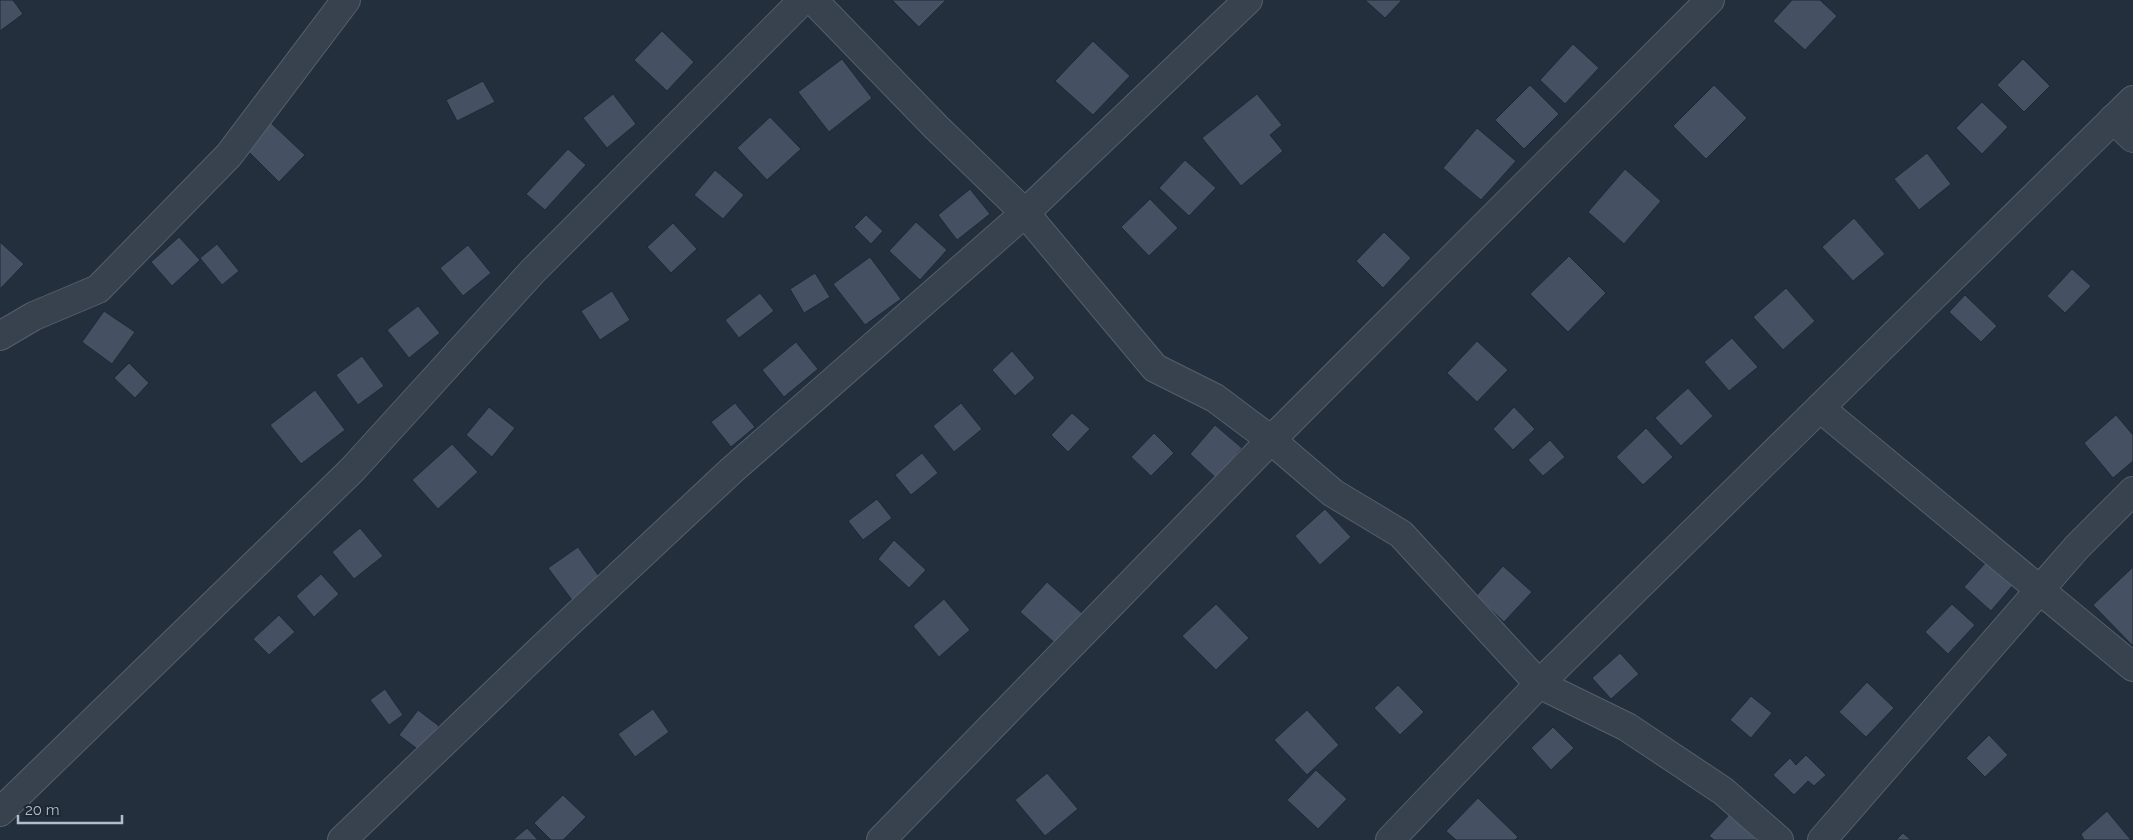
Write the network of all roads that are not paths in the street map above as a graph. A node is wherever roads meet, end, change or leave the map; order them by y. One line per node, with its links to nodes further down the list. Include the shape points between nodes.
1 (346, 0): 10 (street, via 230,156 98,289 34,316)
2 (803, 0): 17 (street, via 532,272 352,470)
3 (813, 0): 9 (street)
4 (1248, 0): 9 (street)
5 (1710, 0): 12 (street)
6 (2133, 100): 7 (street)
7 (2114, 119): 8 (street); 11 (street)
8 (2133, 138)
9 (1025, 213): 12 (street, via 1156,368 1215,398); 18 (street, via 732,470)
10 (0, 336)
11 (1820, 408): 14 (street); 16 (street)
12 (1271, 440): 16 (street, via 1333,493 1401,534); 19 (street)
13 (2133, 491): 14 (street)
14 (2040, 591): 15 (street); 22 (street)
15 (2133, 667)
16 (1539, 684): 20 (street); 21 (street, via 1627,727 1723,791)
17 (0, 812)
18 (342, 840)
19 (881, 840)
20 (1390, 840)
21 (1779, 840)
22 (1822, 840)

